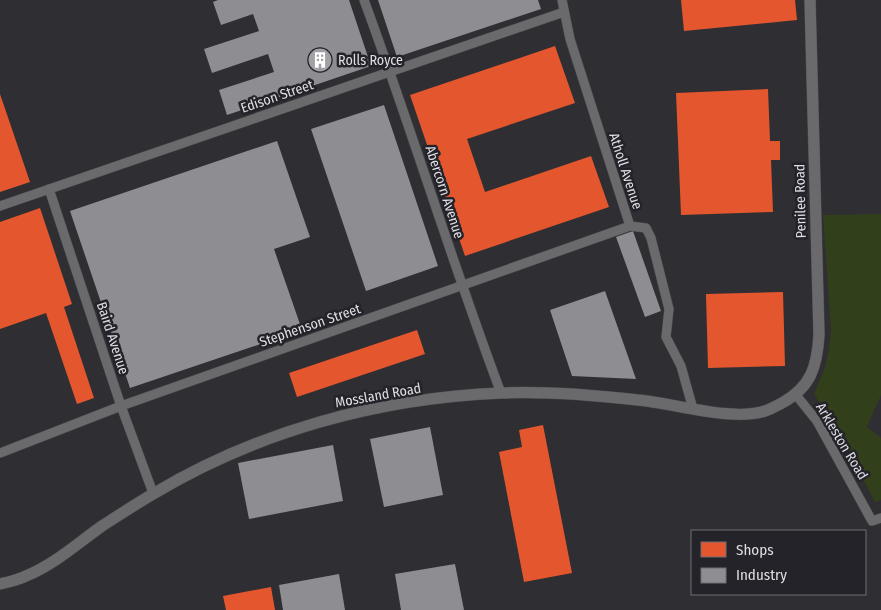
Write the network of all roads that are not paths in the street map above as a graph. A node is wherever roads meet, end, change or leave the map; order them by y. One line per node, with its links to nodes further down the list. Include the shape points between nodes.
1 (364, 0): 5 (street, Abercorn Avenue)
2 (562, 0): 4 (street, Atholl Avenue)
3 (810, 0): 11 (street, Penilee Road, via 819,335 817,358 811,375)
4 (564, 12): 5 (street, Edison Street); 8 (street, Atholl Avenue)
5 (390, 71): 6 (street, Edison Street); 9 (street, Abercorn Avenue)
6 (49, 189): 7 (street, Edison Street); 12 (street, Baird Avenue)
7 (0, 206)
8 (630, 226): 9 (street, Stephenson Street); 13 (street, Atholl Avenue, via 646,228 651,238 669,309 666,337 681,366)
9 (462, 286): 10 (street, Abercorn Avenue); 12 (street, Stephenson Street)
10 (501, 393): 13 (street, Mossland Road, via 563,393 641,400); 15 (street, Mossland Road, via 376,407 320,421 251,445)
11 (796, 395): 13 (street, Mossland Road, via 766,411 751,414); 16 (street, Arkleston Road, via 817,421 872,521)
12 (121, 406): 14 (street, Stephenson Street); 15 (street, Baird Avenue)
13 (693, 409)
14 (0, 453)
15 (153, 493): 17 (street, Mossland Road, via 103,525 55,562 26,577)
16 (881, 518)
17 (0, 584)

